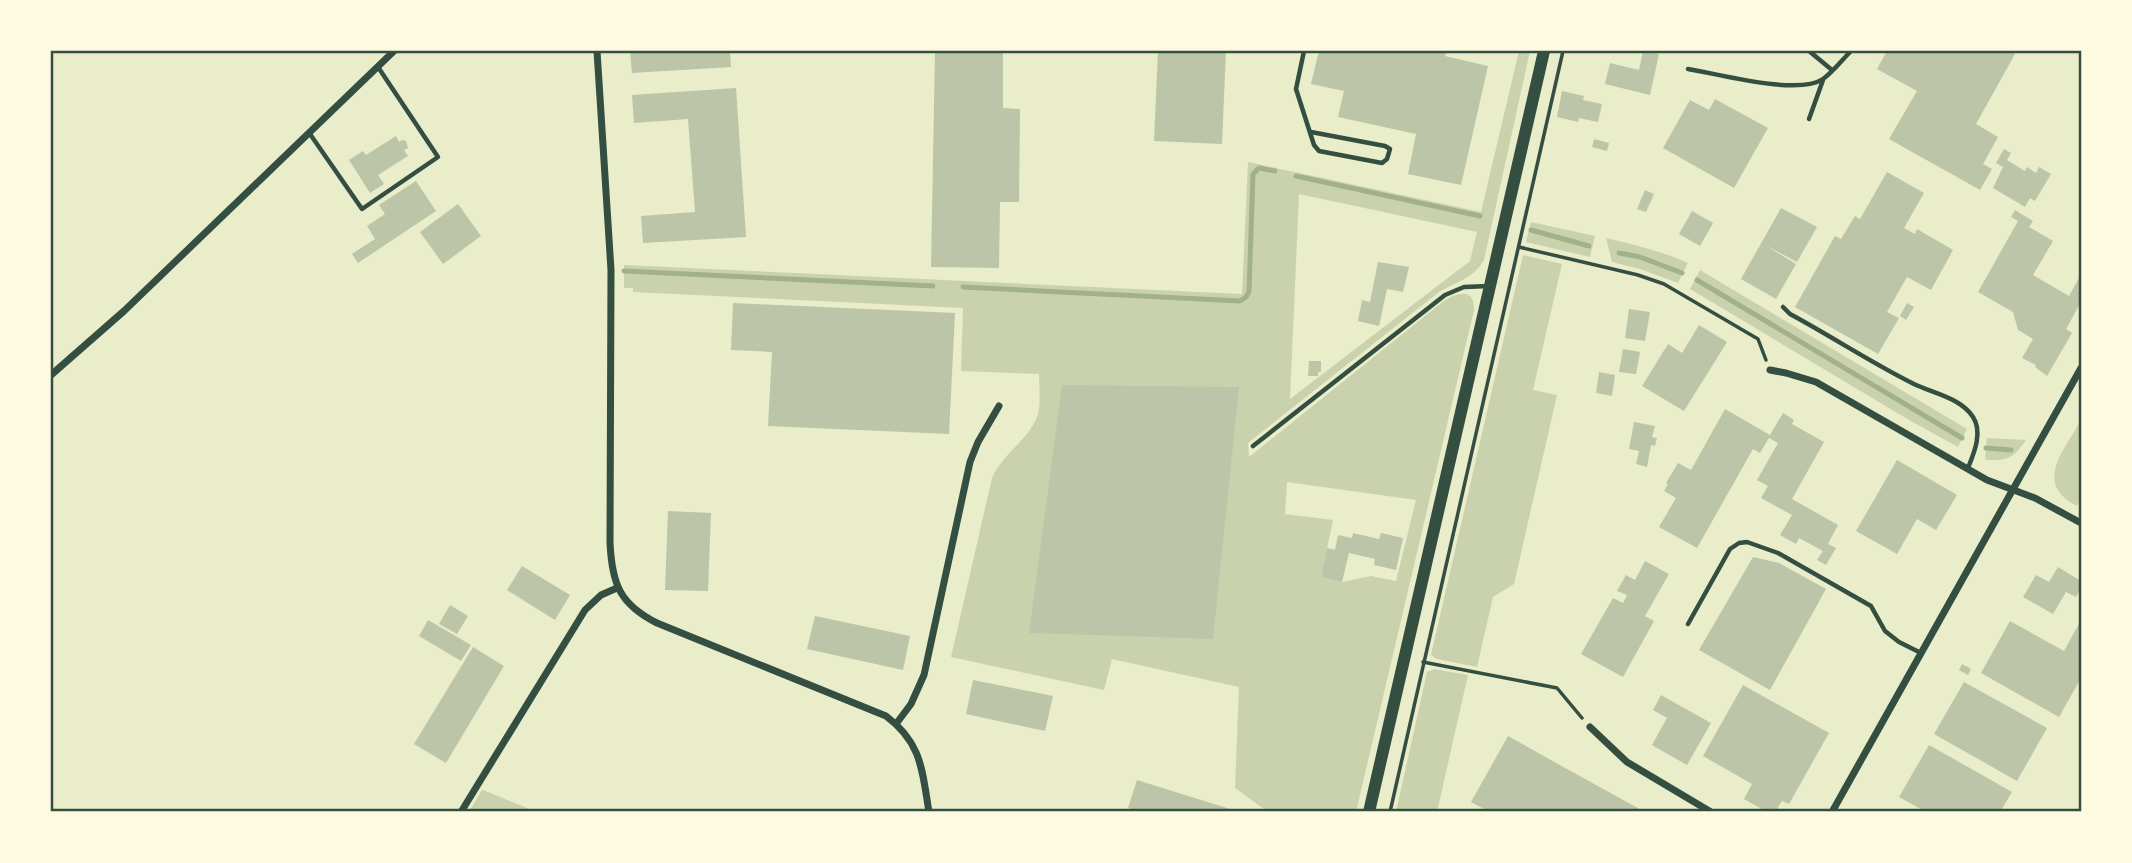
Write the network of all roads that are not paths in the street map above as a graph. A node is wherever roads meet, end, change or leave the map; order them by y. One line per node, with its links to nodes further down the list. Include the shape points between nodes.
1 (393, 51): 7 (street)
2 (597, 51): 24 (street, via 611,270 610,543)
3 (1304, 51): 12 (lane, via 1296,89)
4 (1544, 51): 14 (main road)
5 (1809, 51): 9 (lane)
6 (1851, 51): 9 (lane)
7 (378, 67): 13 (street); 13 (lane, via 438,157 362,209)
8 (1688, 69): 10 (lane, via 1789,87)
9 (1832, 70): 10 (lane)
10 (1823, 79): 11 (lane)
11 (1809, 120)
12 (1311, 132): 12 (lane, via 1319,151 1382,163 1390,149)
13 (310, 134): 18 (street)
14 (1490, 286): 20 (lane, via 1474,285 1445,295); 31 (main road)
15 (1783, 307): 21 (lane, via 1972,415 1977,439)
16 (2081, 368): 22 (street)
17 (1770, 370): 21 (street, via 1816,382)
18 (51, 375)
19 (999, 405): 27 (street, via 970,462 924,675)
20 (1253, 446)
21 (1968, 468): 22 (street)
22 (2013, 491): 23 (street); 26 (street)
23 (2081, 523)
24 (617, 589): 27 (street, via 630,606 650,619); 29 (street, via 601,595 585,610)
25 (1688, 624): 26 (lane, via 1730,548 1747,542 1778,553 1871,606 1885,631)
26 (1920, 653): 33 (street)
27 (896, 723): 30 (street, via 915,748)
28 (1590, 727): 32 (street, via 1627,762)
29 (461, 812)
30 (929, 812)
31 (1369, 812)
32 (1711, 812)
33 (1832, 812)

